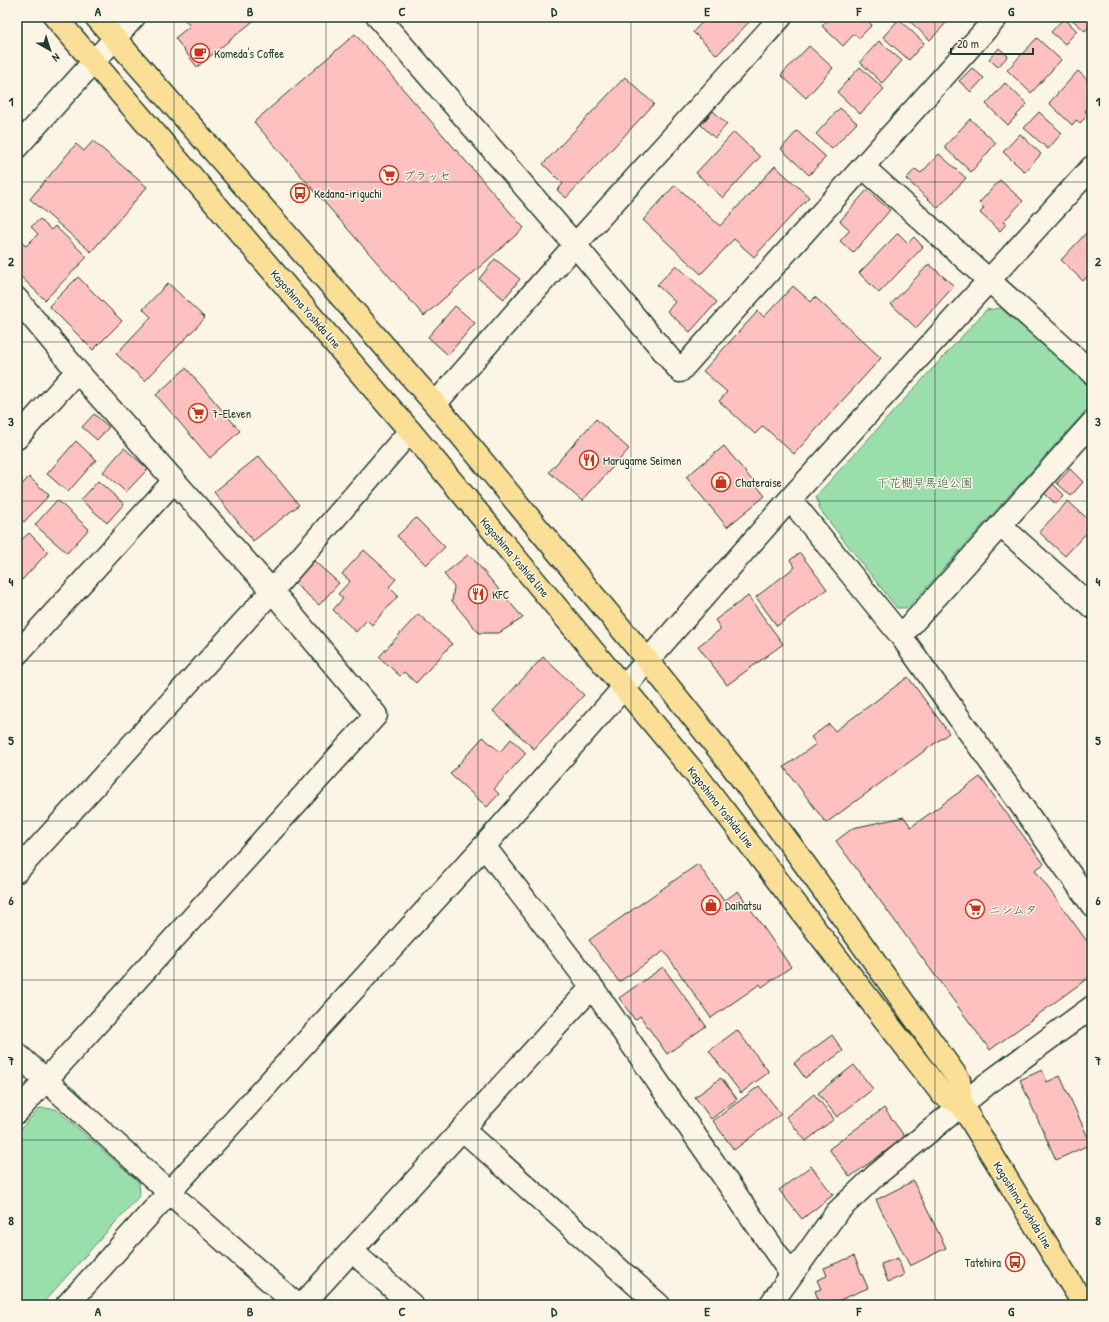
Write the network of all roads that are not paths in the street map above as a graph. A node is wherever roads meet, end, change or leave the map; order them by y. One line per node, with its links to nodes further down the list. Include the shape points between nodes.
1 (55, 17): 8 (main road, Kagoshima Yoshida line)
2 (96, 17): 7 (main road, Kagoshima Yoshida line)
3 (134, 17): 7 (street)
4 (378, 17): 12 (street)
5 (781, 17): 12 (street)
6 (997, 17): 10 (street)
7 (115, 38): 8 (street); 17 (main road, Kagoshima Yoshida line)
8 (94, 61): 9 (street); 19 (main road, Kagoshima Yoshida line)
9 (17, 147)
10 (863, 166): 12 (street, via 680,371); 13 (street)
11 (1092, 167): 13 (street)
12 (575, 245): 17 (street)
13 (990, 281): 16 (street); 22 (street)
14 (17, 299): 15 (street)
15 (77, 371): 20 (street); 21 (street)
16 (1092, 373)
17 (435, 404): 28 (main road, Kagoshima Yoshida line)
18 (1092, 423): 23 (street)
19 (410, 431): 24 (street); 29 (main road, Kagoshima Yoshida line)
20 (17, 438)
21 (174, 481): 24 (street); 27 (street)
22 (790, 499): 26 (street); 28 (street)
23 (1001, 526): 25 (street); 26 (street)
24 (272, 591): 31 (street); 36 (street, via 376,715)
25 (1092, 607)
26 (901, 636): 32 (street)
27 (17, 654)
28 (648, 660): 29 (street); 37 (main road, Kagoshima Yoshida line, via 796,852 959,1080)
29 (624, 688): 30 (street); 37 (main road, Kagoshima Yoshida line, via 698,777 942,1094)
30 (484, 846): 33 (street); 40 (street)
31 (17, 871)
32 (1092, 905)
33 (592, 987): 39 (street); 42 (street)
34 (1092, 1007): 37 (street)
35 (17, 1054): 36 (street)
36 (46, 1080): 38 (street); 40 (street)
37 (961, 1104): 42 (street, via 875,1176 837,1212); 49 (main road, Kagoshima Yoshida line)
38 (17, 1112)
39 (462, 1129): 41 (street); 47 (street)
40 (169, 1192): 43 (street); 44 (street)
41 (352, 1251): 45 (street); 46 (street)
42 (791, 1274): 48 (street)
43 (67, 1305)
44 (296, 1305)
45 (302, 1305)
46 (412, 1305)
47 (659, 1305)
48 (770, 1305)
49 (1084, 1305)

